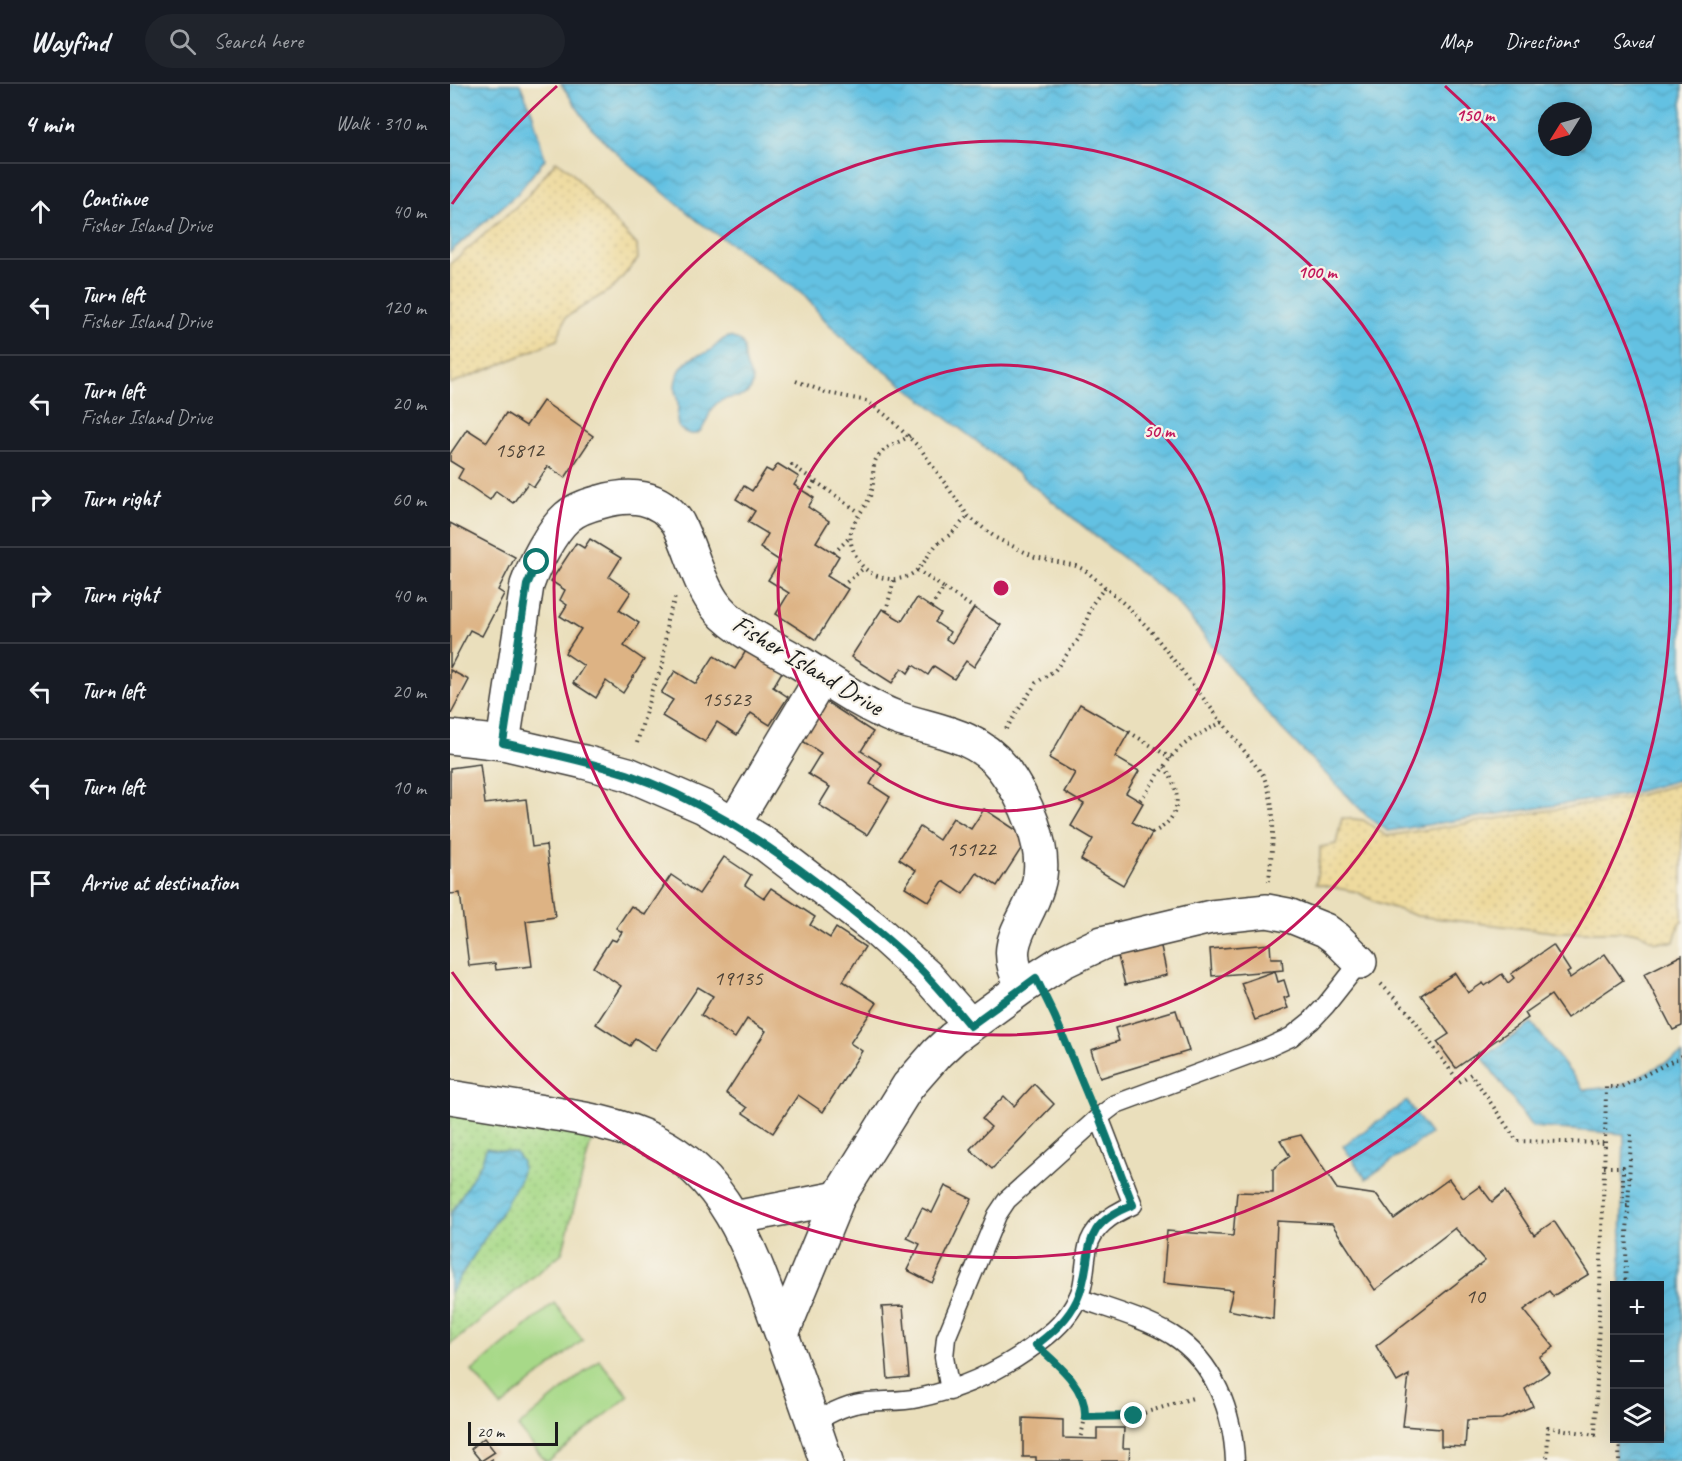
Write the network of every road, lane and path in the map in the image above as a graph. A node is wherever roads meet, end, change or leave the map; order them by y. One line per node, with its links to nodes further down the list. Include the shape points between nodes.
1 (796, 381): 2 (path, via 867,401)
2 (910, 436): 6 (path, via 886,448 876,459 872,493); 7 (path)
3 (788, 471): 4 (path, via 792,465)
4 (815, 481): 5 (path); 6 (path)
5 (807, 494)
6 (859, 512): 8 (path)
7 (968, 516): 11 (path, via 939,542); 15 (path, via 1022,552 1076,566)
8 (850, 537): 9 (path); 10 (path, via 853,552)
9 (834, 553)
10 (864, 568): 12 (path); 14 (path)
11 (917, 570): 12 (path); 16 (path)
12 (894, 579): 19 (path)
13 (702, 580): 20 (street, Fisher Island Drive, via 712,600 732,622); 24 (street, Fisher Island Drive, via 678,523 656,502 634,496 616,498 569,516 530,574); 28 (path, via 677,595 669,609 663,664)
14 (842, 586)
15 (1105, 587): 21 (path, via 1151,631); 25 (path, via 1093,603 1080,637 1055,670 1036,683)
16 (944, 588): 17 (path); 18 (path)
17 (931, 607)
18 (974, 608)
19 (886, 611)
20 (822, 677): 25 (street, Fisher Island Drive, via 885,713 959,736); 30 (street)
21 (1223, 722): 26 (path, via 1190,740); 32 (path, via 1263,775 1272,799)
22 (1129, 732): 26 (path)
23 (450, 737): 24 (street)
24 (503, 743): 28 (street)
25 (986, 752): 34 (street, Fisher Island Drive, via 1002,767 1018,793 1040,850 1038,886 1012,951 1014,969)
26 (1171, 758): 27 (path)
27 (1165, 767): 29 (path); 31 (path, via 1178,791 1176,809 1165,827)
28 (628, 774): 30 (street)
29 (1140, 800)
30 (734, 824): 35 (street, via 873,927 927,976)
31 (1152, 833)
32 (1267, 911): 33 (street, via 1325,930); 34 (street, via 1210,917 1124,936 1082,951)
33 (1360, 962): 38 (lane, via 1326,1005 1291,1037 1126,1099); 40 (path, via 1408,1012 1459,1082 1471,1074 1517,1141)
34 (1030, 983): 35 (street); 38 (path, via 1055,1017)
35 (970, 1026): 42 (street, via 937,1053 908,1086)
36 (1682, 1056): 40 (path, via 1621,1087 1606,1087)
37 (450, 1097): 44 (street, via 577,1117 655,1141 701,1174)
38 (1099, 1117): 46 (lane, via 1133,1205 1107,1219 1093,1234); 50 (lane, via 1007,1200 997,1215 946,1338 944,1357)
39 (1631, 1134): 43 (path)
40 (1605, 1143): 41 (path)
41 (1604, 1167): 43 (path, via 1623,1167 1623,1205); 58 (path, via 1595,1435 1548,1427)
42 (838, 1198): 44 (street); 47 (street)
43 (1628, 1205): 45 (path)
44 (734, 1218): 47 (street)
45 (1625, 1281)
46 (1078, 1299): 48 (lane, via 1062,1323); 49 (lane, via 1173,1336 1199,1359)
47 (782, 1334): 52 (street)
48 (1036, 1345): 50 (lane, via 998,1369); 51 (path, via 1064,1370 1086,1407)
49 (1219, 1388): 51 (path, via 1134,1416); 57 (lane, via 1230,1422)
50 (950, 1391): 52 (lane, via 917,1399 855,1404)
51 (1085, 1417): 53 (path)
52 (813, 1422): 56 (street)
53 (1080, 1438)
54 (1620, 1443): 55 (path)
55 (1619, 1460): 59 (path)
56 (826, 1461)
57 (1235, 1461)
58 (1547, 1461)
59 (1613, 1461)

